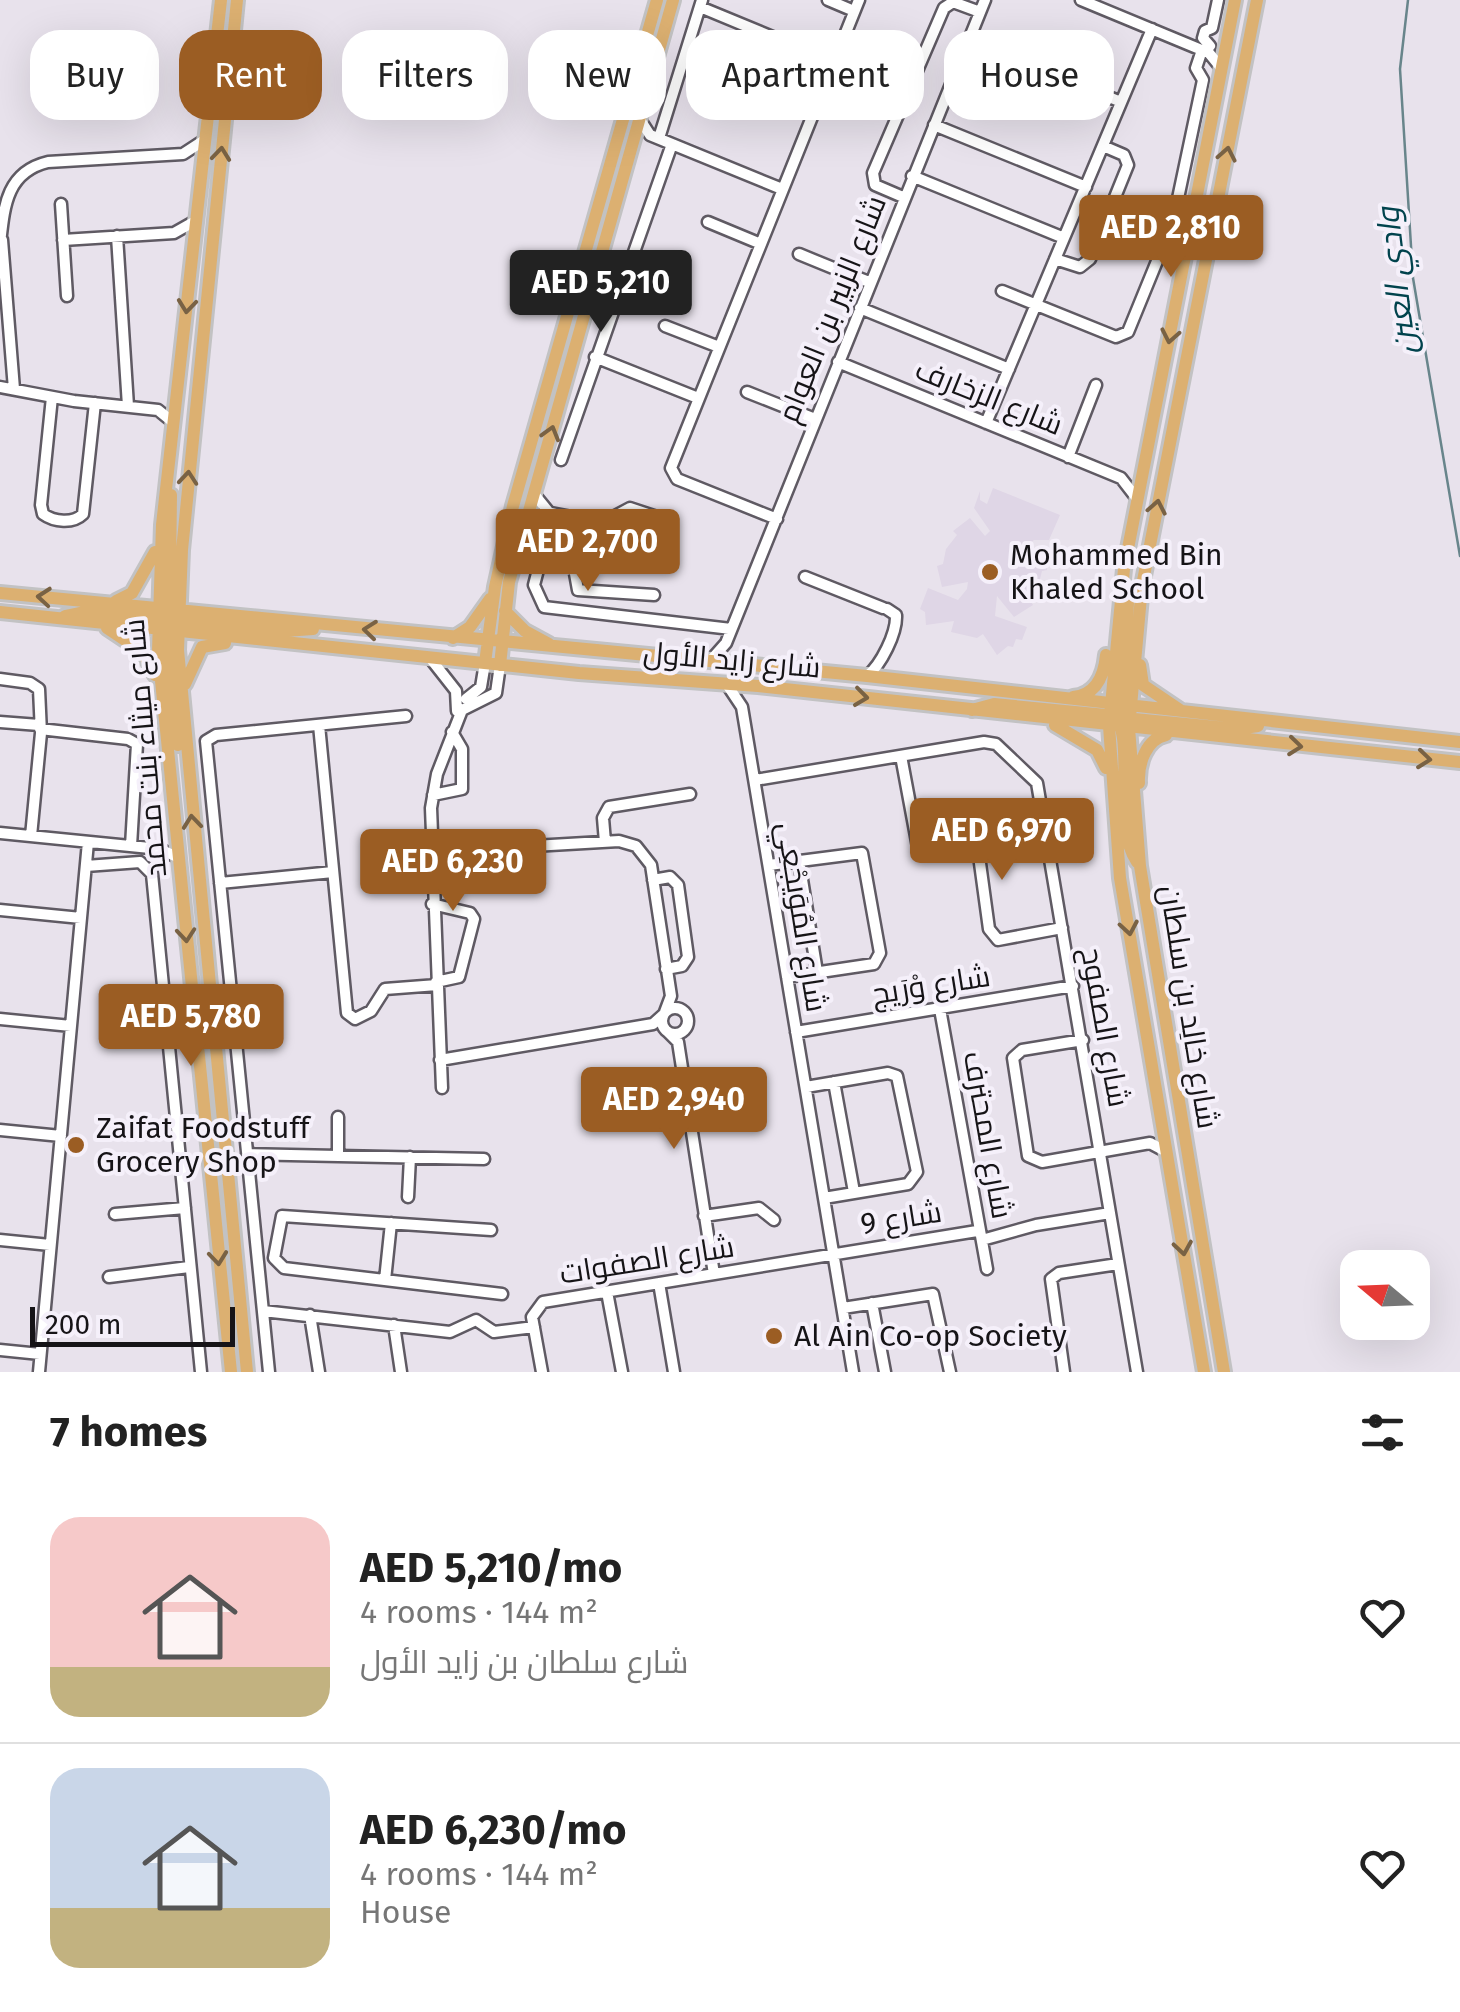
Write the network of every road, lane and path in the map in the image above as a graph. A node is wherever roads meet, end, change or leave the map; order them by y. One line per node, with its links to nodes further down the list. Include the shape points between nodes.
1 (220, 0): 31 (main road, شارع ميثاء بنت محمد)
2 (237, 0): 103 (main road, شارع ميثاء بنت محمد, one-way to 2)
3 (657, 0): 36 (main road)
4 (673, 0): 15 (main road)
5 (828, 0): 12 (street)
6 (985, 0): 14 (street, شارع الزبير بن العوام)
7 (1081, 0): 13 (street)
8 (1218, 0): 21 (street, via 1212,28 1202,38 1210,46)
9 (1236, 0): 20 (main road, شارع خالِد بن سلطان)
10 (1256, 0): 105 (main road, شارع خالِد بن سلطان, one-way to 10)
11 (701, 4): 16 (street); 30 (street)
12 (857, 5): 17 (street)
13 (1108, 5): 19 (street)
14 (980, 12): 18 (street, شارع الزبير بن العوام); 41 (street, via 946,6 874,173 875,185)
15 (665, 30)
16 (760, 30)
17 (846, 30)
18 (973, 30)
19 (1152, 30): 21 (street); 25 (street)
20 (1227, 43): 21 (street); 22 (main road, شارع خالِد بن سلطان)
21 (1206, 52): 22 (street); 59 (street, via 1196,68 1203,80 1178,208 1128,332 1116,336)
22 (1222, 69): 81 (main road, شارع خالِد بن سلطان, one-way to 81)
23 (1114, 99): 25 (street)
24 (944, 100): 29 (street, شارع الزبير بن العوام)
25 (1121, 102): 34 (street)
26 (639, 120): 32 (main road)
27 (642, 120): 30 (street)
28 (809, 120): 40 (street)
29 (934, 125): 38 (street, شارع الزبير بن العوام); 39 (street)
30 (655, 137): 32 (street); 33 (street)
31 (206, 139): 35 (street); 37 (main road, شارع ميثاء بنت محمد)
32 (632, 144): 46 (main road)
33 (672, 144): 40 (street); 63 (street)
34 (1103, 146): 39 (street); 55 (street, via 1124,155 1128,165 1090,259 1080,267)
35 (183, 154): 37 (street); 45 (street, via 38,165 8,192)
36 (610, 166): 46 (main road, via 599,225); 94 (main road)
37 (202, 176): 43 (main road, شارع ميثاء بنت محمد)
38 (912, 176): 41 (street, شارع الزبير بن العوام); 49 (street)
39 (1086, 187): 49 (street)
40 (782, 190): 52 (street)
41 (904, 197): 56 (street, شارع الزبير بن العوام)
42 (60, 204): 50 (street)
43 (198, 220): 47 (street); 53 (main road, شارع ميثاء بنت محمد)
44 (708, 222): 52 (street)
45 (1, 230): 51 (street); 68 (street)
46 (608, 232): 84 (main road, one-way to 46)
47 (174, 234): 48 (street); 53 (street)
48 (117, 236): 50 (street); 74 (street)
49 (1064, 238): 55 (street)
50 (63, 240): 58 (street)
51 (0, 244)
52 (761, 244): 62 (street)
53 (193, 252): 72 (main road, شارع ميثاء بنت محمد, one-way to 72)
54 (799, 254): 56 (street)
55 (1055, 259): 59 (street)
56 (869, 282): 60 (street, شارع الزبير بن العوام)
57 (1002, 291): 59 (street)
58 (67, 296)
59 (1036, 304): 65 (street)
60 (860, 308): 64 (street, شارع الزبير بن العوام); 65 (street)
61 (664, 326): 62 (street)
62 (720, 347): 71 (street)
63 (595, 358): 71 (street); 80 (street)
64 (838, 362): 76 (street, شارع الزبير بن العوام); 78 (street, شارع الزخارف)
65 (1009, 370): 78 (street)
66 (1096, 386): 79 (street)
67 (0, 388): 68 (street)
68 (14, 389): 70 (street)
69 (747, 392): 76 (street)
70 (52, 396): 73 (street); 73 (street, via 41,504 52,519 82,514)
71 (698, 398): 89 (street, via 672,476)
72 (177, 399): 75 (street); 77 (main road, شارع ميثاء بنت محمد)
73 (95, 403): 74 (street)
74 (128, 406): 75 (street)
75 (158, 410): 77 (street)
76 (816, 418): 89 (street, شارع الزبير بن العوام)
77 (174, 423): 82 (main road, شارع ميثاء بنت محمد)
78 (986, 423): 79 (street, شارع الزخارف)
79 (1068, 457): 83 (street, شارع الزخارف)
80 (561, 460)
81 (1145, 463): 83 (street); 85 (main road, شارع خالِد بن سلطان)
82 (168, 478): 90 (main road, شارع ميثاء بنت محمد); 103 (main road)
83 (1121, 478): 85 (street)
84 (534, 494): 86 (street); 87 (main road)
85 (1138, 500): 92 (main road, شارع خالِد بن سلطان)
86 (548, 511): 87 (street); 88 (street, via 602,523 630,508); 101 (street, via 534,584 539,602 556,611)
87 (526, 519): 99 (main road)
88 (663, 519)
89 (777, 519): 107 (street, شارع الزبير بن العوام)
90 (162, 526): 98 (main road, via 147,572 129,596); 103 (main road, شارع ميثاء بنت محمد)
91 (555, 563): 96 (street, via 574,568 578,590)
92 (1124, 569): 104 (main road, شارع خالِد بن سلطان); 132 (main road)
93 (804, 577): 115 (street, via 889,611)
94 (494, 587): 109 (main road, via 475,622); 111 (main road)
95 (0, 593): 98 (main road, شارع زايد الأول, one-way to 95)
96 (629, 593): 97 (street); 101 (street)
97 (654, 595)
98 (110, 603): 103 (main road, شارع زايد الأول)
99 (505, 611): 111 (main road); 112 (main road, via 524,631)
100 (1, 614): 102 (main road, شارع زايد الأول)
101 (628, 618): 107 (street)
102 (58, 619): 103 (main road, via 84,612); 106 (main road, شارع زايد الأول)
103 (168, 620): 106 (main road, شارع زايد الأول); 108 (main road, شارع زايد الأول); 109 (main road, شارع زايد الأول, one-way to 103); 125 (main road, شارع ميثاء بنت محمد); 126 (main road, شارع ميثاء بنت محمد); 142 (main road, via 174,731)
104 (1118, 620): 124 (main road, via 1092,691); 132 (main road, شارع خالِد بن سلطان)
105 (1137, 620): 130 (main road, via 1141,681); 132 (main road, شارع خالِد بن سلطان)
106 (96, 623): 125 (main road, via 148,656)
107 (730, 633): 116 (street, شارع الزبير بن العوام); 117 (street)
108 (245, 638): 110 (main road, شارع زايد الأول); 126 (main road, via 205,644 190,666)
109 (453, 638): 111 (main road, شارع زايد الأول)
110 (359, 650): 111 (main road); 114 (main road, شارع زايد الأول)
111 (490, 650): 112 (main road, شارع زايد الأول); 114 (main road, شارع زايد الأول); 118 (main road, شارع زايد الأول); 118 (main road); 128 (street, via 480,688)
112 (560, 650): 113 (main road, شارع زايد الأول)
113 (632, 656): 116 (main road, شارع زايد الأول); 118 (main road, via 610,661 508,653)
114 (429, 657): 128 (street, via 456,691)
115 (880, 660): 119 (street); 120 (street)
116 (710, 662): 117 (main road, شارع زايد الأول)
117 (738, 664): 119 (main road, شارع زايد الأول)
118 (502, 665): 122 (main road, شارع زايد الأول); 139 (street, via 496,694 467,704)
119 (866, 676): 120 (main road, شارع زايد الأول)
120 (890, 679): 124 (main road, شارع زايد الأول)
121 (0, 680): 137 (street, via 38,687)
122 (726, 683): 123 (main road, شارع زايد الأول); 127 (street, شارع المُوَيجْعِي)
123 (758, 686): 127 (street); 129 (main road, شارع زايد الأول, one-way to 129)
124 (1044, 699): 132 (main road, شارع زايد الأول)
125 (160, 700): 152 (main road, شارع ميثاء بنت محمد)
126 (182, 701): 142 (main road, شارع ميثاء بنت محمد)
127 (742, 707): 144 (street, شارع المُوَيجْعِي)
128 (458, 710): 139 (street)
129 (969, 711): 132 (main road, via 994,704); 133 (main road, شارع زايد الأول)
130 (1186, 714): 132 (main road, شارع زايد الأول); 135 (main road, شارع زايد الأول)
131 (406, 716): 136 (street)
132 (1120, 717): 133 (main road, شارع زايد الأول); 135 (main road, via 1237,729); 138 (main road, شارع زايد الأول); 147 (main road, شارع خالِد بن سلطان); 148 (main road, شارع خالِد بن سلطان); 163 (main road, via 1127,842)
133 (1044, 720): 147 (main road, via 1100,752)
134 (0, 722): 137 (street)
135 (1272, 722): 140 (main road, شارع زايد الأول)
136 (319, 725): 164 (street); 166 (street, via 207,739)
137 (40, 727): 151 (street); 155 (street, via 137,744)
138 (1181, 734): 143 (main road, شارع زايد الأول, one-way to 143); 148 (main road, via 1159,736 1148,748)
139 (452, 735): 146 (street); 146 (street, via 462,749 463,786 457,794)
140 (1460, 742)
141 (901, 756): 144 (street, شارع الصفوح); 149 (street, شارع الصفوح, via 992,742 1037,783); 156 (street)
142 (186, 762): 171 (main road, شارع ميثاء بنت محمد, one-way to 142)
143 (1460, 762)
144 (755, 780): 162 (street, شارع المُوَيجْعِي)
145 (690, 794): 154 (street, via 609,807 602,818)
146 (433, 795): 158 (street)
147 (1112, 804): 199 (main road, شارع خالِد بن سلطان, one-way to 199)
148 (1134, 819): 163 (main road, شارع خالِد بن سلطان)
149 (1043, 820): 170 (street, شارع الصفوح); 170 (street, via 976,834 989,929 1002,940)
150 (0, 833): 151 (street)
151 (30, 836): 153 (street)
152 (177, 836): 157 (street); 159 (main road, شارع ميثاء بنت محمد)
153 (88, 842): 155 (street); 161 (street)
154 (605, 842): 158 (street); 165 (street, via 636,846 648,858)
155 (130, 846): 157 (street)
156 (918, 846)
157 (160, 848): 159 (street)
158 (430, 852): 167 (street)
159 (179, 858): 183 (main road, شارع ميثاء بنت محمد, one-way to 183)
160 (800, 861): 162 (street); 174 (street); 174 (street, via 862,853 880,953 874,964)
161 (86, 866): 169 (street); 189 (street, via 140,862 151,870)
162 (769, 866): 176 (street, شارع المُوَيجْعِي)
163 (1140, 866): 242 (main road, شارع خالِد بن سلطان)
164 (333, 872): 166 (street); 177 (street, via 348,1015 364,1017 388,988)
165 (653, 880): 173 (street); 173 (street, via 670,877 678,885 688,956 682,966)
166 (220, 883): 172 (street)
167 (432, 904): 177 (street); 177 (street, via 474,919 460,977)
168 (0, 910): 169 (street)
169 (81, 918): 185 (street)
170 (1062, 928): 178 (street, شارع الصفوح)
171 (205, 951): 172 (street); 175 (main road, شارع ميثاء بنت محمد)
172 (225, 961): 175 (street); 204 (street)
173 (666, 969): 179 (street)
174 (817, 972): 176 (street)
175 (207, 977): 245 (main road, شارع ميثاء بنت محمد)
176 (787, 977): 188 (street, شارع المُوَيجْعِي)
177 (436, 983): 194 (street)
178 (1074, 986): 181 (street, شارع وْرَيج); 191 (street, شارع الصفوح)
179 (670, 996): 180 (street); 182 (street)
180 (681, 1009): 182 (street); 187 (street, via 688,1019)
181 (940, 1009): 188 (street, شارع وْرَيج); 219 (street, شارع المحترف)
182 (664, 1014): 186 (street)
183 (194, 1016): 190 (street); 193 (main road, شارع ميثاء بنت محمد)
184 (0, 1020): 185 (street)
185 (71, 1026): 201 (street)
186 (662, 1028): 187 (street); 192 (street); 194 (street)
187 (684, 1030): 192 (street)
188 (796, 1032): 196 (street, شارع المُوَيجْعِي)
189 (167, 1034): 190 (street); 212 (street)
190 (180, 1034): 193 (street)
191 (1083, 1040): 203 (street, شارع الصفوح); 203 (street, via 1022,1050 1012,1062 1032,1160)
192 (678, 1042): 215 (street)
193 (198, 1049): 248 (main road, شارع ميثاء بنت محمد, one-way to 248)
194 (440, 1060): 197 (street)
195 (834, 1082): 196 (street); 209 (street); 209 (street, via 897,1076 917,1172 908,1184)
196 (806, 1086): 211 (street, شارع المُوَيجْعِي)
197 (442, 1088)
198 (338, 1117): 206 (street)
199 (1163, 1124): 202 (street); 205 (main road, شارع خالِد بن سلطان)
200 (0, 1130): 201 (street)
201 (61, 1136): 223 (street)
202 (1150, 1144): 203 (street); 205 (street)
203 (1100, 1152): 213 (street, شارع الصفوح)
204 (247, 1154): 206 (street); 222 (street)
205 (1168, 1154): 233 (main road, شارع خالِد بن سلطان, one-way to 233)
206 (338, 1156): 207 (street)
207 (410, 1158): 208 (street); 210 (street)
208 (484, 1159)
209 (854, 1192): 211 (street)
210 (408, 1197)
211 (824, 1198): 224 (street, شارع المُوَيجْعِي)
212 (184, 1208): 214 (street); 226 (street)
213 (1110, 1213): 219 (street, شارع 9); 225 (street, شارع الصفوح)
214 (115, 1214)
215 (704, 1216): 216 (street, via 759,1208); 228 (street)
216 (774, 1220)
217 (391, 1223): 218 (street); 221 (street, via 282,1216); 230 (street)
218 (490, 1230)
219 (980, 1235): 224 (street, شارع 9); 227 (street, شارع المحترف)
220 (0, 1240): 223 (street)
221 (276, 1240): 222 (street); 230 (street, via 279,1266)
222 (256, 1241): 237 (street)
223 (50, 1245): 243 (street)
224 (833, 1254): 228 (street, شارع الصفوات); 236 (street, شارع المُوَيجْعِي)
225 (1118, 1264): 258 (street, via 1058,1272 1052,1279); 259 (street, شارع الصفوح)
226 (189, 1268): 229 (street); 247 (street)
227 (987, 1269)
228 (714, 1274): 231 (street, شارع الصفوات)
229 (109, 1277)
230 (385, 1280): 234 (street)
231 (658, 1283): 232 (street, شارع الصفوات); 254 (street)
232 (607, 1292): 240 (street, شارع الصفوات, via 543,1302); 253 (street)
233 (1190, 1293): 242 (main road, via 1204,1296); 260 (main road, شارع خالِد بن سلطان)
234 (502, 1294)
235 (872, 1303): 236 (street); 256 (street); 257 (street, via 934,1294)
236 (843, 1308): 255 (street, شارع المُوَيجْعِي)
237 (263, 1314): 238 (street); 244 (street)
238 (310, 1315): 239 (street); 250 (street)
239 (394, 1325): 240 (street, via 453,1332 476,1320 493,1330); 251 (street)
240 (529, 1325): 252 (street)
241 (0, 1350): 243 (street)
242 (1221, 1352): 261 (main road, شارع خالِد بن سلطان)
243 (40, 1354): 246 (street)
244 (267, 1359): 245 (street); 249 (street)
245 (246, 1367)
246 (39, 1372)
247 (201, 1372)
248 (231, 1372)
249 (269, 1372)
250 (318, 1372)
251 (401, 1372)
252 (542, 1372)
253 (622, 1372)
254 (674, 1372)
255 (853, 1372)
256 (885, 1372)
257 (950, 1372)
258 (1064, 1372)
259 (1137, 1372)
260 (1204, 1372)
261 (1224, 1372)

